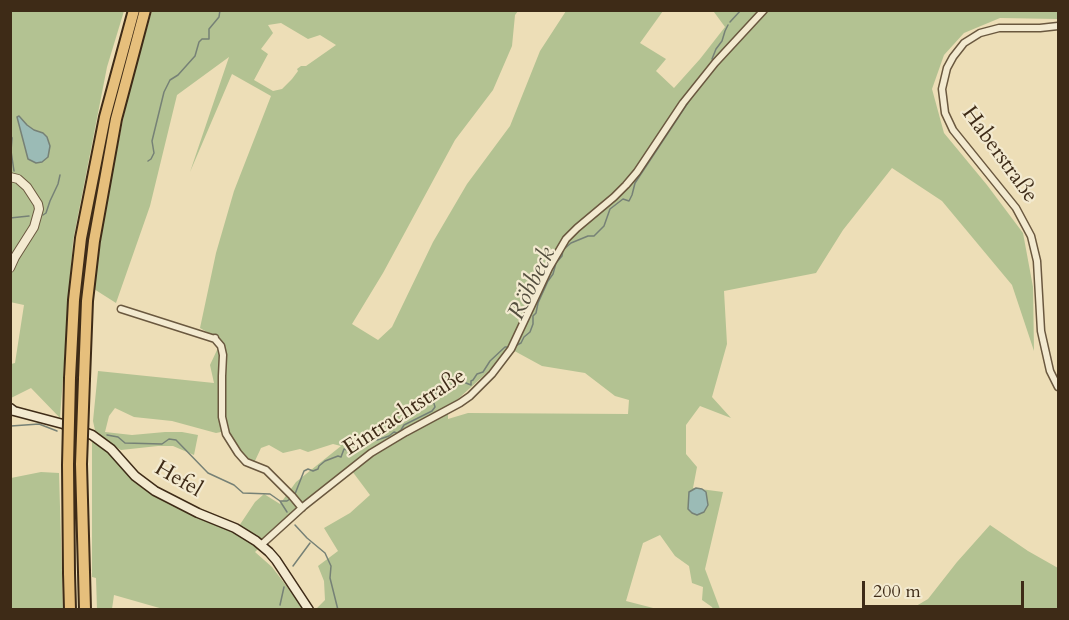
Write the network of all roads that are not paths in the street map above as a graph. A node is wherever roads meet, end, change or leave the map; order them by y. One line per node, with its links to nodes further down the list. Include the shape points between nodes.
1 (134, 10): 12 (highway, bridge, via 105,117 81,238 74,300 67,498)
2 (145, 10): 13 (highway, bridge, via 116,119 87,301 81,464)
3 (764, 10): 10 (street, Eintrachtstraße, via 683,103 626,185 566,239 511,349 492,374 470,396 371,453)
4 (1059, 26): 8 (street, Haberstraße, via 999,28 980,33 964,43 953,57 942,90 945,113 953,130 1016,208 1031,236 1037,261 1041,331 1050,370)
5 (10, 177): 6 (street, via 27,187 39,209 34,227)
6 (10, 268)
7 (121, 309): 10 (street, via 215,338 223,355 222,417 226,434 246,462 266,470)
8 (1059, 387)
9 (10, 408): 11 (main road, Hefel, via 92,435 155,491 235,528)
10 (302, 508): 11 (street, Eintrachtstraße)
11 (261, 545): 14 (main road, Hefel)
12 (70, 609)
13 (85, 609)
14 (309, 609)

